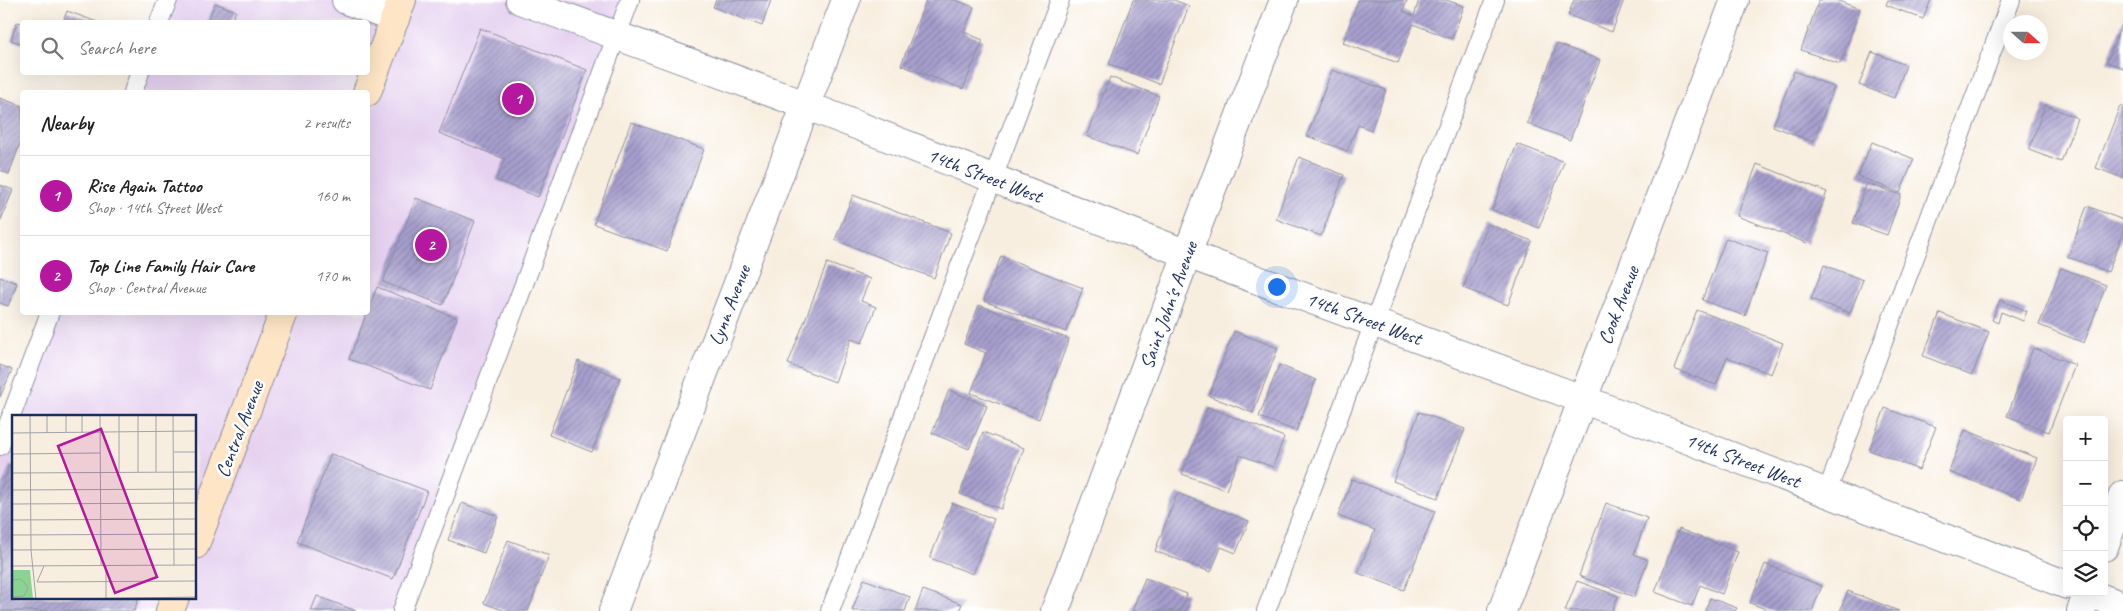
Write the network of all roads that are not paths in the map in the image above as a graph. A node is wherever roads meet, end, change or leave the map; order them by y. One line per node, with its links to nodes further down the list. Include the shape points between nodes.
1 (168, 0): 12 (lane)
2 (346, 0): 11 (street)
3 (520, 0): 13 (street, 14th Street West)
4 (630, 0): 13 (lane)
5 (846, 0): 17 (street, Lynn Avenue)
6 (1060, 0): 18 (lane)
7 (1284, 0): 19 (street, Saint John's Avenue)
8 (1496, 0): 22 (lane)
9 (1735, 0): 23 (street, Cook Avenue)
10 (2011, 0): 25 (lane)
11 (399, 9): 16 (main road)
12 (160, 20)
13 (616, 35): 17 (street, 14th Street West); 34 (lane)
14 (139, 75): 15 (lane)
15 (134, 90)
16 (368, 90)
17 (805, 105): 18 (street, 14th Street West); 35 (street, Lynn Avenue)
18 (994, 178): 19 (street, 14th Street West); 36 (lane)
19 (1187, 254): 22 (street, 14th Street West); 37 (street, Saint John's Avenue)
20 (49, 315): 24 (lane)
21 (283, 315): 28 (main road, Central Avenue)
22 (1375, 322): 23 (street, 14th Street West); 38 (lane)
23 (1582, 399): 25 (street, 14th Street West); 39 (street, Cook Avenue)
24 (0, 446)
25 (1827, 492): 29 (street, 14th Street West)
26 (2123, 495): 27 (street)
27 (2108, 536)
28 (196, 542)
29 (2063, 587)
30 (2086, 596): 32 (street, 14th Street West)
31 (175, 598): 33 (main road)
32 (2123, 606)
33 (170, 611)
34 (402, 611)
35 (613, 611)
36 (830, 611)
37 (1055, 611)
38 (1266, 611)
39 (1502, 611)

